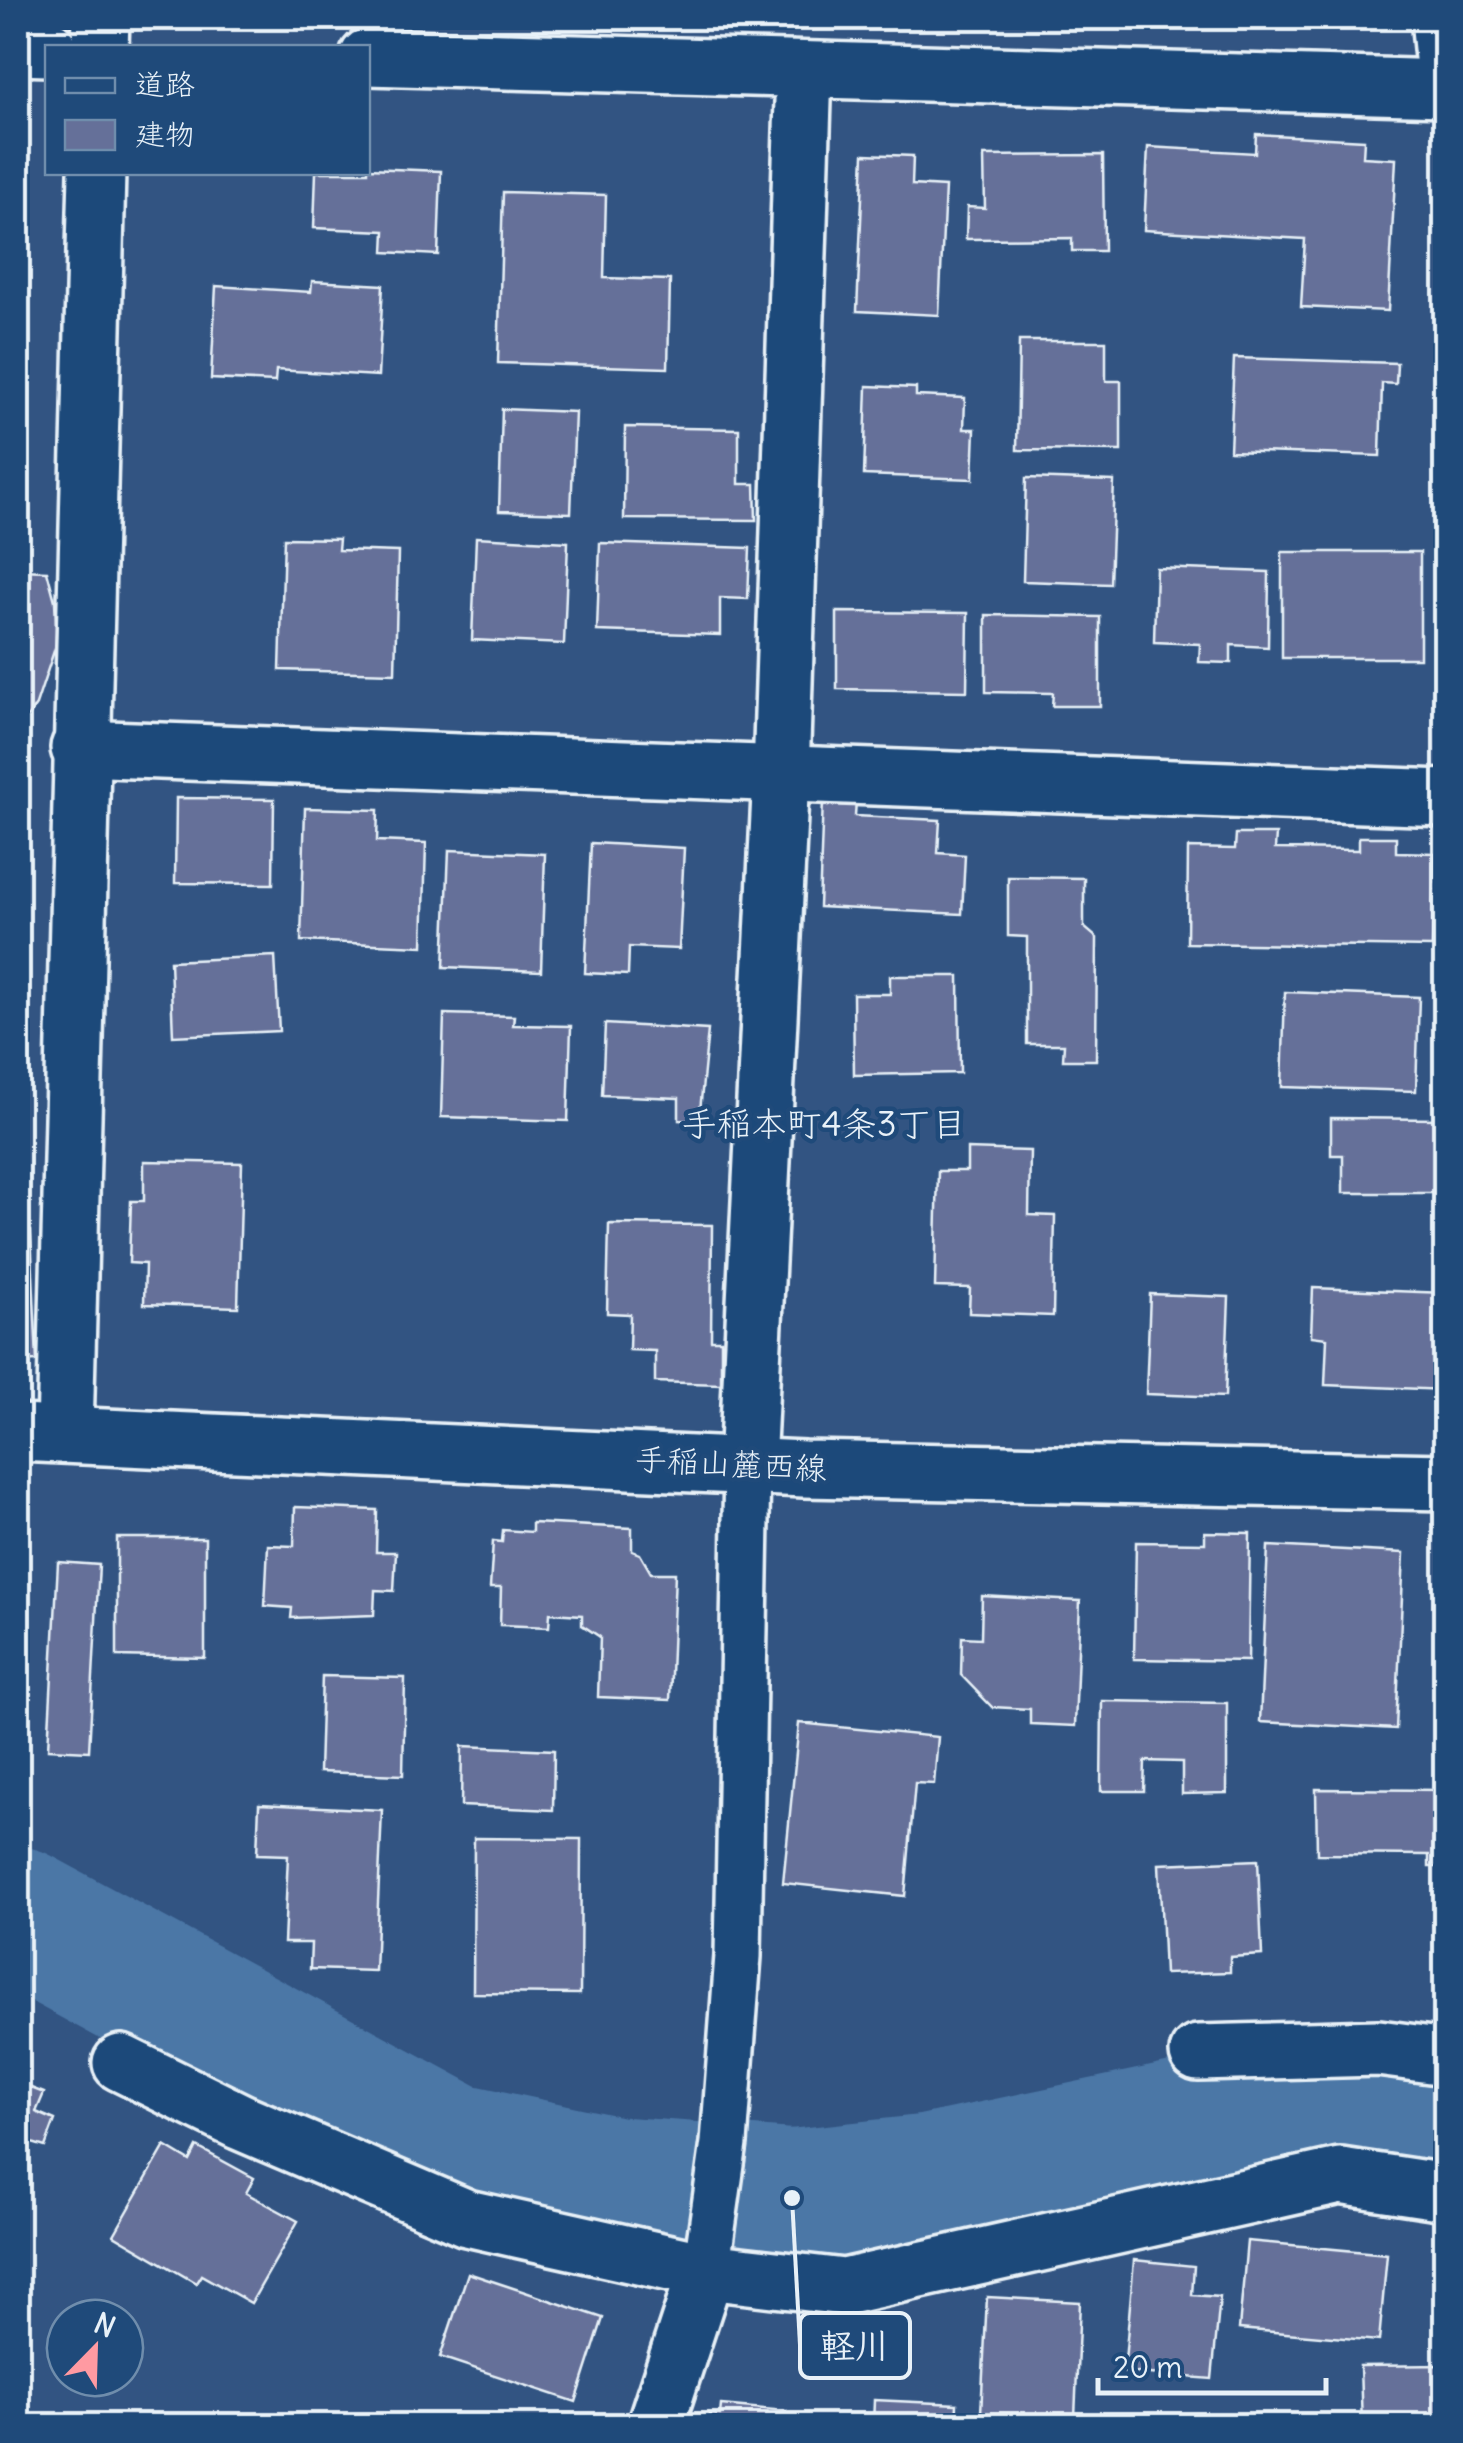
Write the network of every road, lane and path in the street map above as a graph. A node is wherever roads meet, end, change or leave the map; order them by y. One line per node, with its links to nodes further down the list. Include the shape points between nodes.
1 (101, 18): 3 (street)
2 (1440, 18): 8 (street)
3 (100, 45)
4 (18, 47): 5 (street)
5 (45, 48)
6 (370, 57): 7 (street)
7 (804, 70): 8 (street); 11 (street)
8 (1446, 87)
9 (96, 175): 10 (street)
10 (80, 748): 11 (street); 13 (street)
11 (781, 775): 12 (street); 14 (street)
12 (1446, 798)
13 (41, 1433): 14 (street, 手稲山麓西線)
14 (748, 1465): 15 (street, 手稲山麓西線); 20 (lane, via 738,1956)
15 (1446, 1482)
16 (1198, 2053): 17 (street, via 1378,2048)
17 (1446, 2056)
18 (121, 2062): 20 (street, via 241,2122 467,2218)
19 (1446, 2192): 20 (street, via 1340,2176 844,2287)
20 (711, 2248): 21 (street)
21 (655, 2426)

